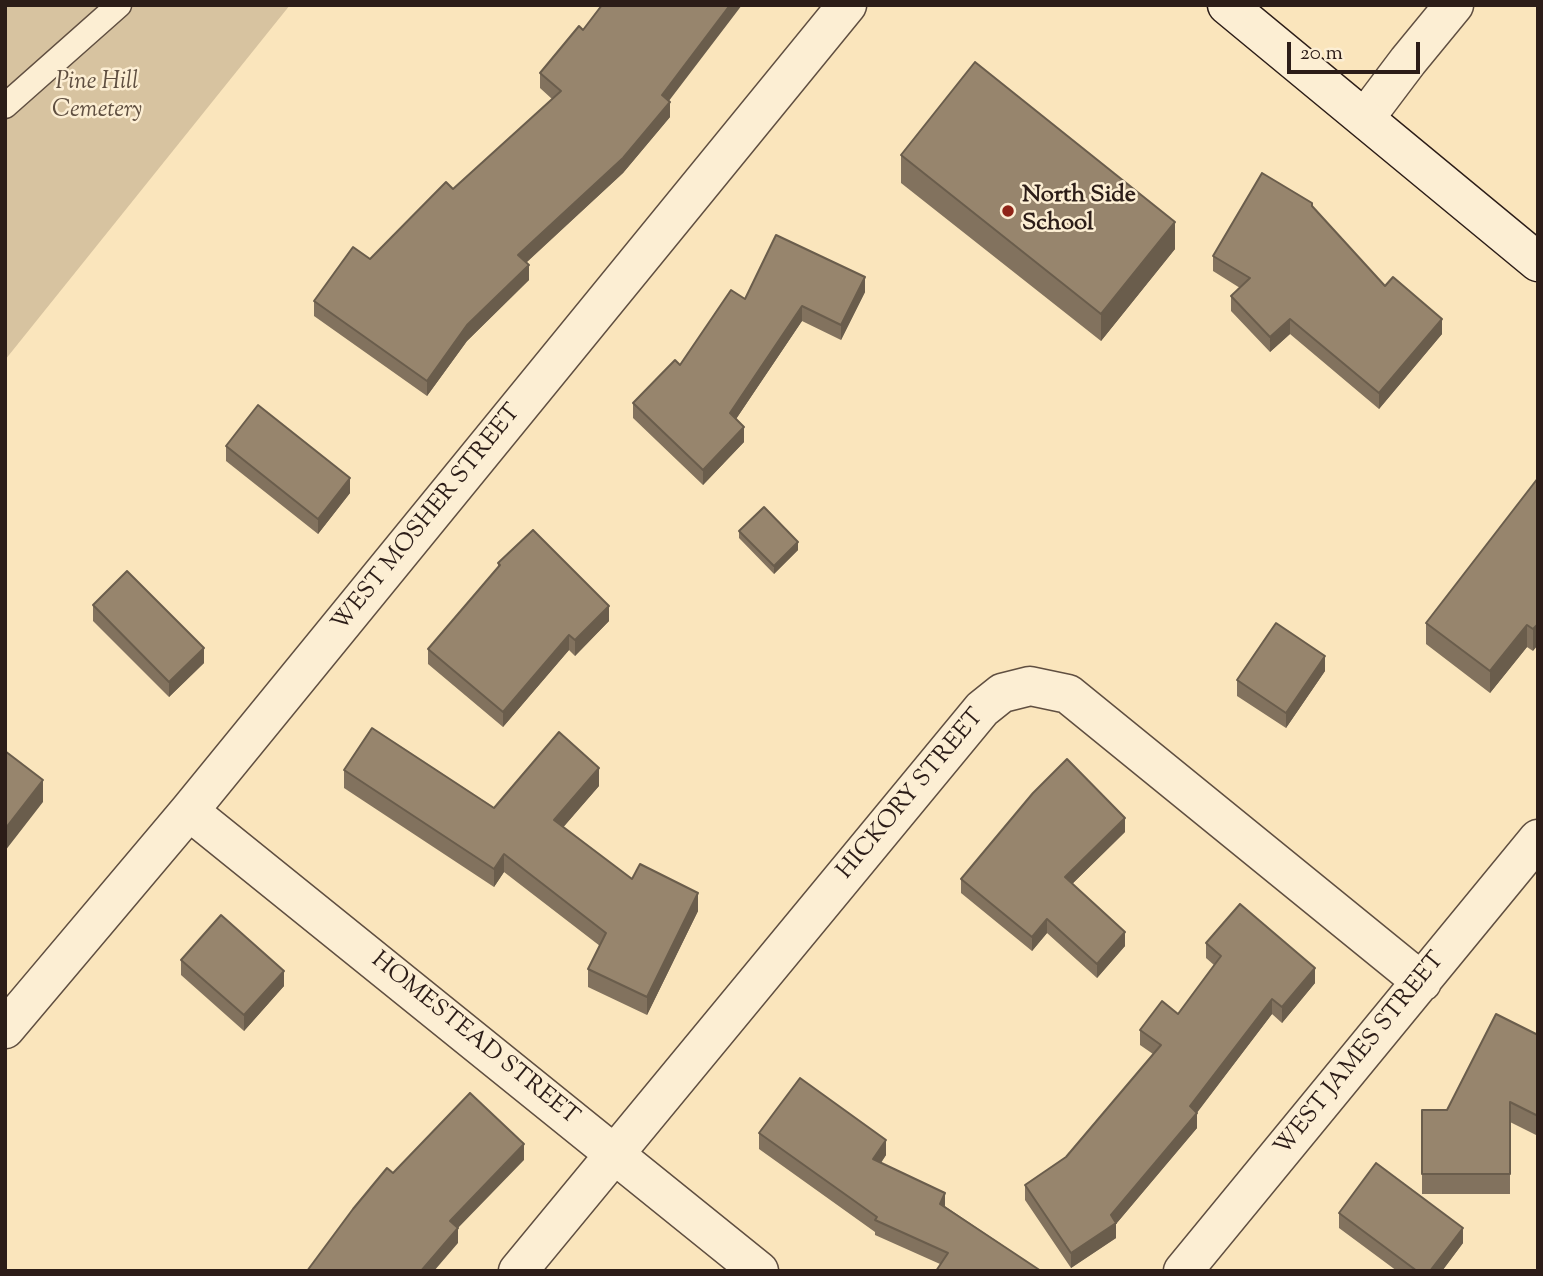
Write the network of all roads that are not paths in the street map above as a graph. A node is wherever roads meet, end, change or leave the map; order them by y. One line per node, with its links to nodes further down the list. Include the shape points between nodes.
1 (119, 5): 5 (lane)
2 (847, 5): 8 (street, WEST MOSHER STREET)
3 (1227, 5): 6 (street)
4 (1454, 5): 6 (street)
5 (5, 106)
6 (1366, 118): 7 (street)
7 (1538, 262)
8 (189, 811): 11 (street, WEST MOSHER STREET); 12 (street, HOMESTEAD STREET)
9 (1538, 839): 10 (street, WEST JAMES STREET)
10 (1422, 982): 12 (street, HICKORY STREET, via 1068,694 1030,686 1002,693 982,709); 15 (street, WEST JAMES STREET)
11 (5, 1029)
12 (614, 1153): 13 (street, HICKORY STREET); 14 (street, HOMESTEAD STREET)
13 (518, 1271)
14 (759, 1271)
15 (1184, 1271)

